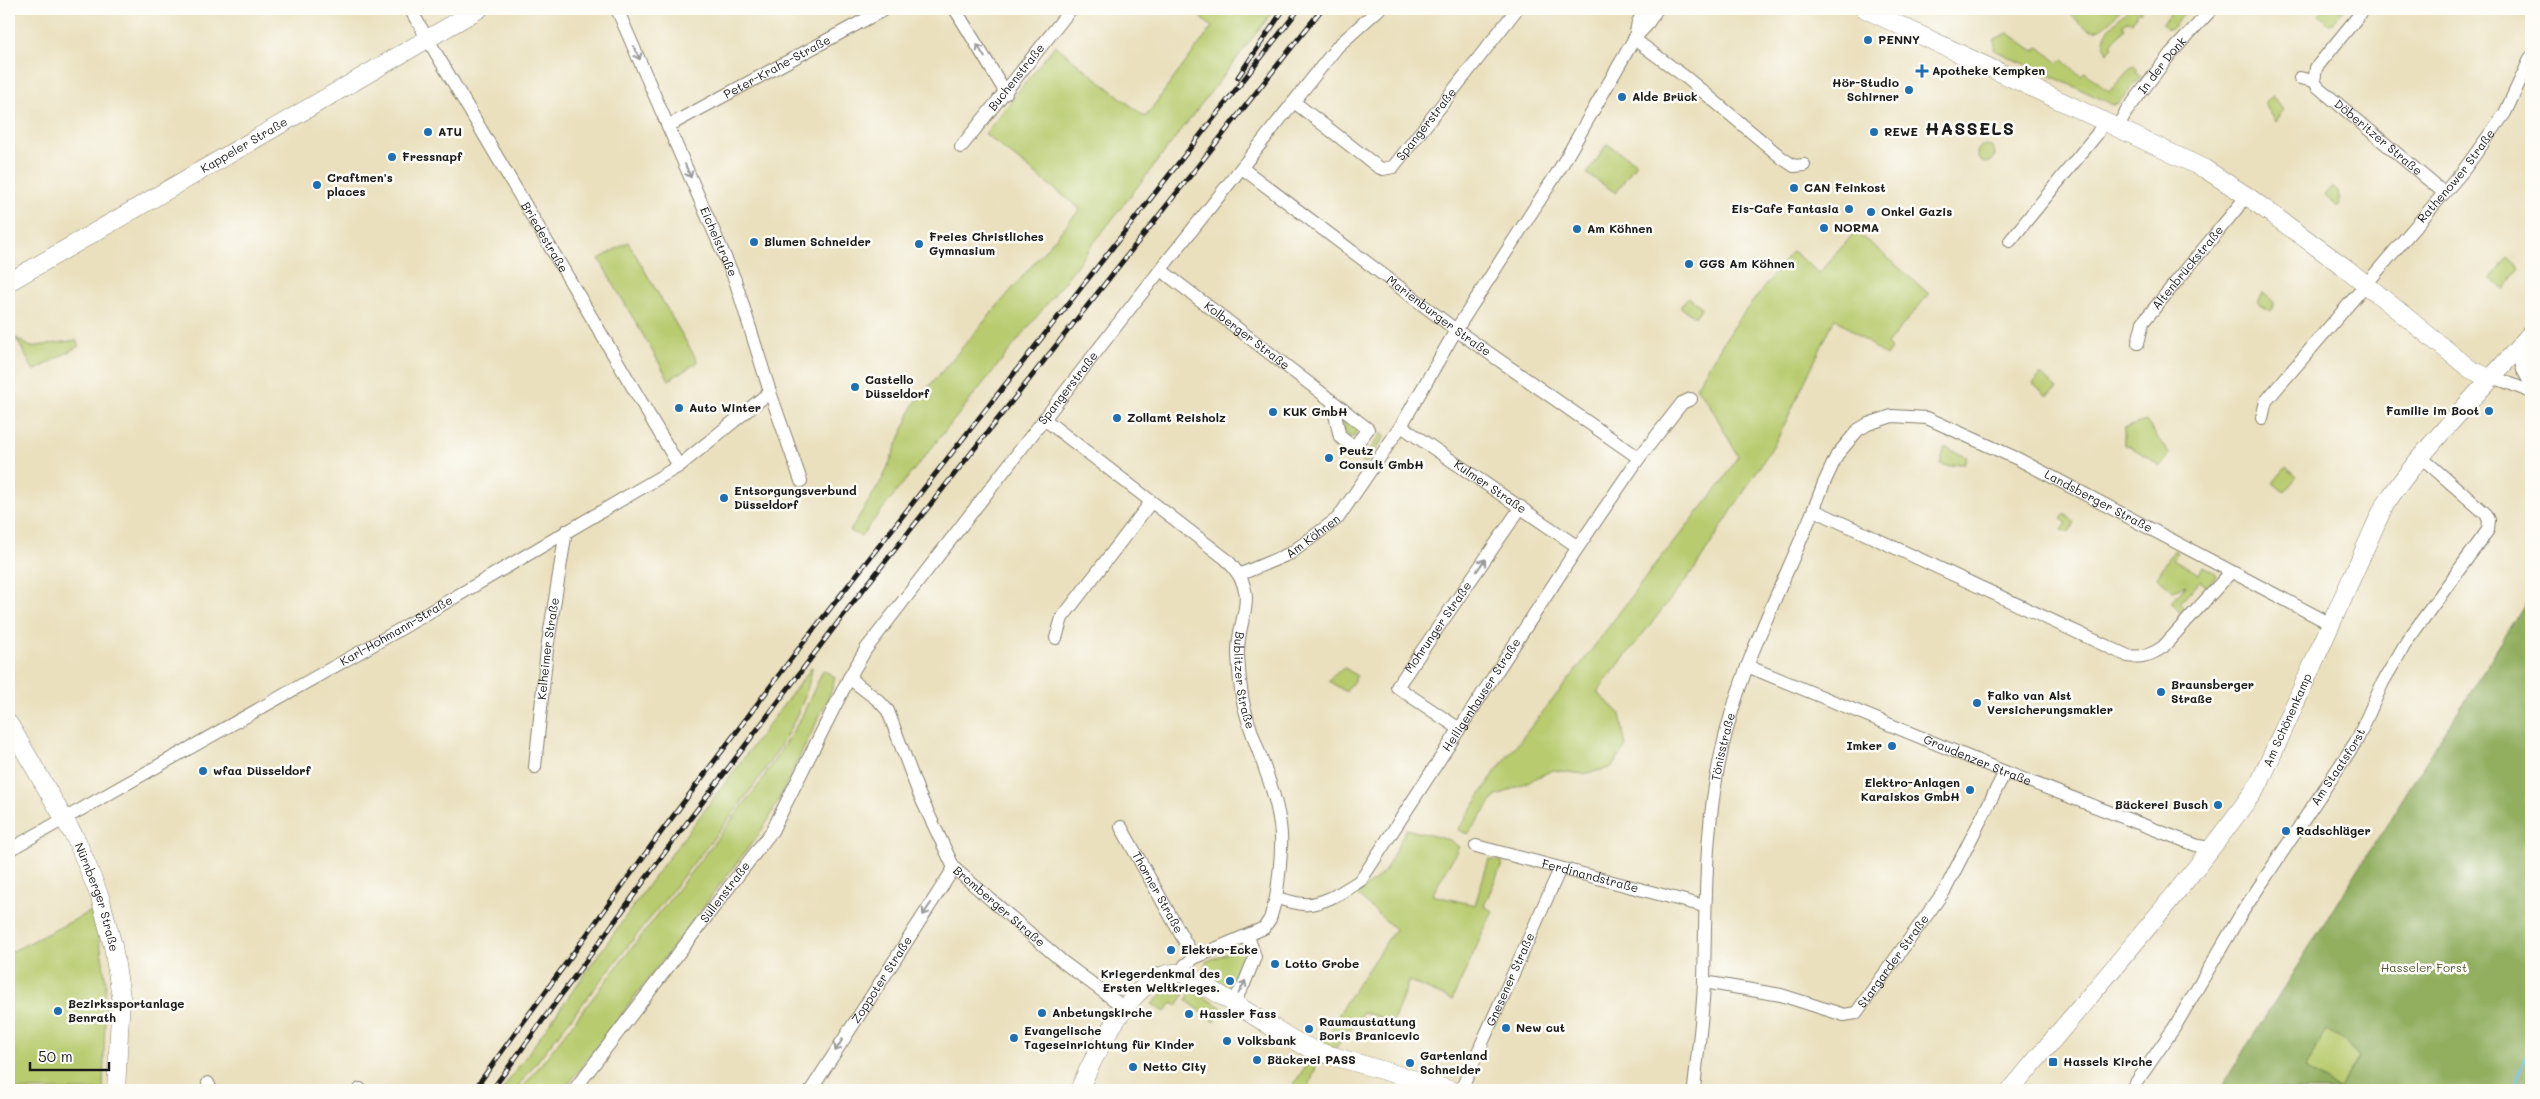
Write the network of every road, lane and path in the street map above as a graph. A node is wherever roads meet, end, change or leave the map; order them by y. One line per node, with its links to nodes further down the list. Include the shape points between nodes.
1 (410, 9): 14 (street, Briedestraße)
2 (480, 9): 14 (street, Kappeler Straße)
3 (617, 9): 22 (street, Eichelstraße, one-way to 22)
4 (885, 9): 22 (street, Peter-Krahe-Straße)
5 (955, 9): 19 (street, one-way to 5)
6 (1071, 9): 19 (street, Buchenstraße)
7 (1379, 9): 20 (street, Spangerstraße, via 1338,46)
8 (1517, 9): 20 (street, Spangerstraße, via 1394,167 1378,167)
9 (1645, 9): 15 (street, Am Köhnen)
10 (1657, 9): 15 (street, Am Köhnen)
11 (1865, 9): 21 (street, via 2025,86)
12 (2212, 9): 21 (street, In der Donk, via 2171,54 2126,112)
13 (2364, 9): 18 (street, via 2316,68)
14 (429, 38): 30 (street, Kappeler Straße); 48 (street, Briedestraße)
15 (1634, 39): 24 (street, via 1688,79 1782,158 1794,166); 32 (street, Am Köhnen, via 1559,170)
16 (2531, 57): 26 (street, Rathenower Straße, via 2505,113)
17 (2300, 78): 18 (street)
18 (2314, 81): 26 (street, Döberitzer Straße)
19 (1006, 93): 23 (street, Buchenstraße)
20 (1294, 102): 25 (street, Spangerstraße)
21 (2111, 123): 27 (street, via 2206,169); 28 (street, via 2097,134)
22 (668, 126): 38 (street, Eichelstraße, one-way to 38, via 735,280)
23 (961, 147)
24 (1804, 165)
25 (1242, 168): 29 (street, Spangerstraße); 32 (street, Marienburger Straße)
26 (2444, 193): 31 (street, Rathenower Straße)
27 (2247, 196): 31 (street); 34 (street, Altenbrückstraße, via 2143,322)
28 (2010, 241)
29 (1161, 270): 41 (street, Kolberger Straße); 43 (street, Spangerstraße)
30 (9, 282)
31 (2367, 285): 36 (street, via 2470,369); 42 (street, via 2266,401)
32 (1456, 330): 44 (street, Am Köhnen); 47 (street, Marienburger Straße)
33 (2531, 333): 35 (street, Am Schönenkamp)
34 (2138, 343)
35 (2518, 349): 36 (street, Am Schönenkamp); 37 (street, via 2523,370)
36 (2489, 378): 39 (street); 46 (street, Am Schönenkamp)
37 (2531, 384)
38 (770, 392): 48 (street, Karl-Hohmann-Straße); 49 (street, Eichelstraße)
39 (2531, 392)
40 (1691, 399): 47 (street, Heiligenhauser Straße, via 1682,403)
41 (1332, 401)
42 (2262, 418)
43 (1044, 419): 50 (street); 60 (street, Spangerstraße, via 866,650)
44 (1401, 426): 51 (street, Kulmer Straße); 56 (street, Am Köhnen, via 1338,518 1292,553)
45 (1858, 430): 52 (street, Tönisstraße, via 1837,455); 55 (street, Landsberger Straße, via 1892,416 1927,418 2018,458)
46 (2421, 457): 57 (street, Am Schönenkamp, via 2384,506); 88 (street, Am Staatsforst, via 2486,514 2488,530 2408,641 2383,682 2357,740 2237,920 2174,1028)
47 (1639, 458): 54 (street, Heiligenhauser Straße)
48 (679, 466): 53 (street, Karl-Hohmann-Straße)
49 (801, 481)
50 (1151, 502): 56 (street); 58 (street, via 1062,618)
51 (1521, 507): 54 (street, Kulmer Straße); 62 (street, Mohrunger Straße, one-way to 51, via 1397,687)
52 (1814, 510): 55 (street, via 2128,656 2140,658 2163,648); 59 (street, Tönisstraße)
53 (566, 531): 63 (street, Kelheimer Straße, via 547,649); 65 (street, Karl-Hohmann-Straße)
54 (1578, 547): 62 (street, Heiligenhauser Straße)
55 (2230, 572): 57 (street, Landsberger Straße)
56 (1241, 574): 72 (street, Bublitzer Straße, via 1247,607 1238,648 1239,680 1245,711 1274,796 1281,834)
57 (2331, 624): 68 (street, Am Schönenkamp, via 2259,784)
58 (1056, 638)
59 (1747, 666): 64 (street, Graudenzer Straße); 73 (street, Tönisstraße, via 1726,732 1712,806)
60 (849, 678): 70 (street, Bromberger Straße, via 888,711 919,794); 81 (street, Süllenstraße, via 772,831)
61 (9, 724): 65 (street, Nürnberger Straße)
62 (1458, 728): 72 (street, Heiligenhauser Straße, via 1361,880 1313,903)
63 (535, 767)
64 (2005, 772): 68 (street, Graudenzer Straße); 77 (street, Stargarder Straße, via 1946,890 1856,1013 1844,1015 1781,995)
65 (65, 820): 69 (street, Karl-Hohmann-Straße); 80 (street, Nürnberger Straße, via 97,887 116,960 121,998)
66 (1121, 826): 75 (street, Thorner Straße)
67 (1476, 846): 71 (street, Ferdinandstraße)
68 (2210, 848): 87 (street, Am Schönenkamp)
69 (9, 850)
70 (954, 868): 79 (street, Bromberger Straße, via 1063,962); 82 (street, Zoppoter Straße, one-way to 82)
71 (1560, 869): 73 (street, Ferdinandstraße); 85 (street, Gnesener Straße)
72 (1276, 898): 74 (street, via 1268,924)
73 (1704, 906): 77 (street, Tönisstraße)
74 (1248, 936): 75 (street); 78 (street, one-way to 74, via 1255,957)
75 (1194, 958): 76 (street)
76 (1180, 972): 78 (street); 79 (street, via 1158,978)
77 (1704, 982): 86 (street, Tönisstraße)
78 (1233, 1004): 84 (street, via 1316,1051)
79 (1125, 1008): 83 (street)
80 (116, 1090)
81 (574, 1090)
82 (811, 1090)
83 (1079, 1090)
84 (1450, 1090)
85 (1462, 1090)
86 (1694, 1090)
87 (2011, 1090)
88 (2131, 1090)

